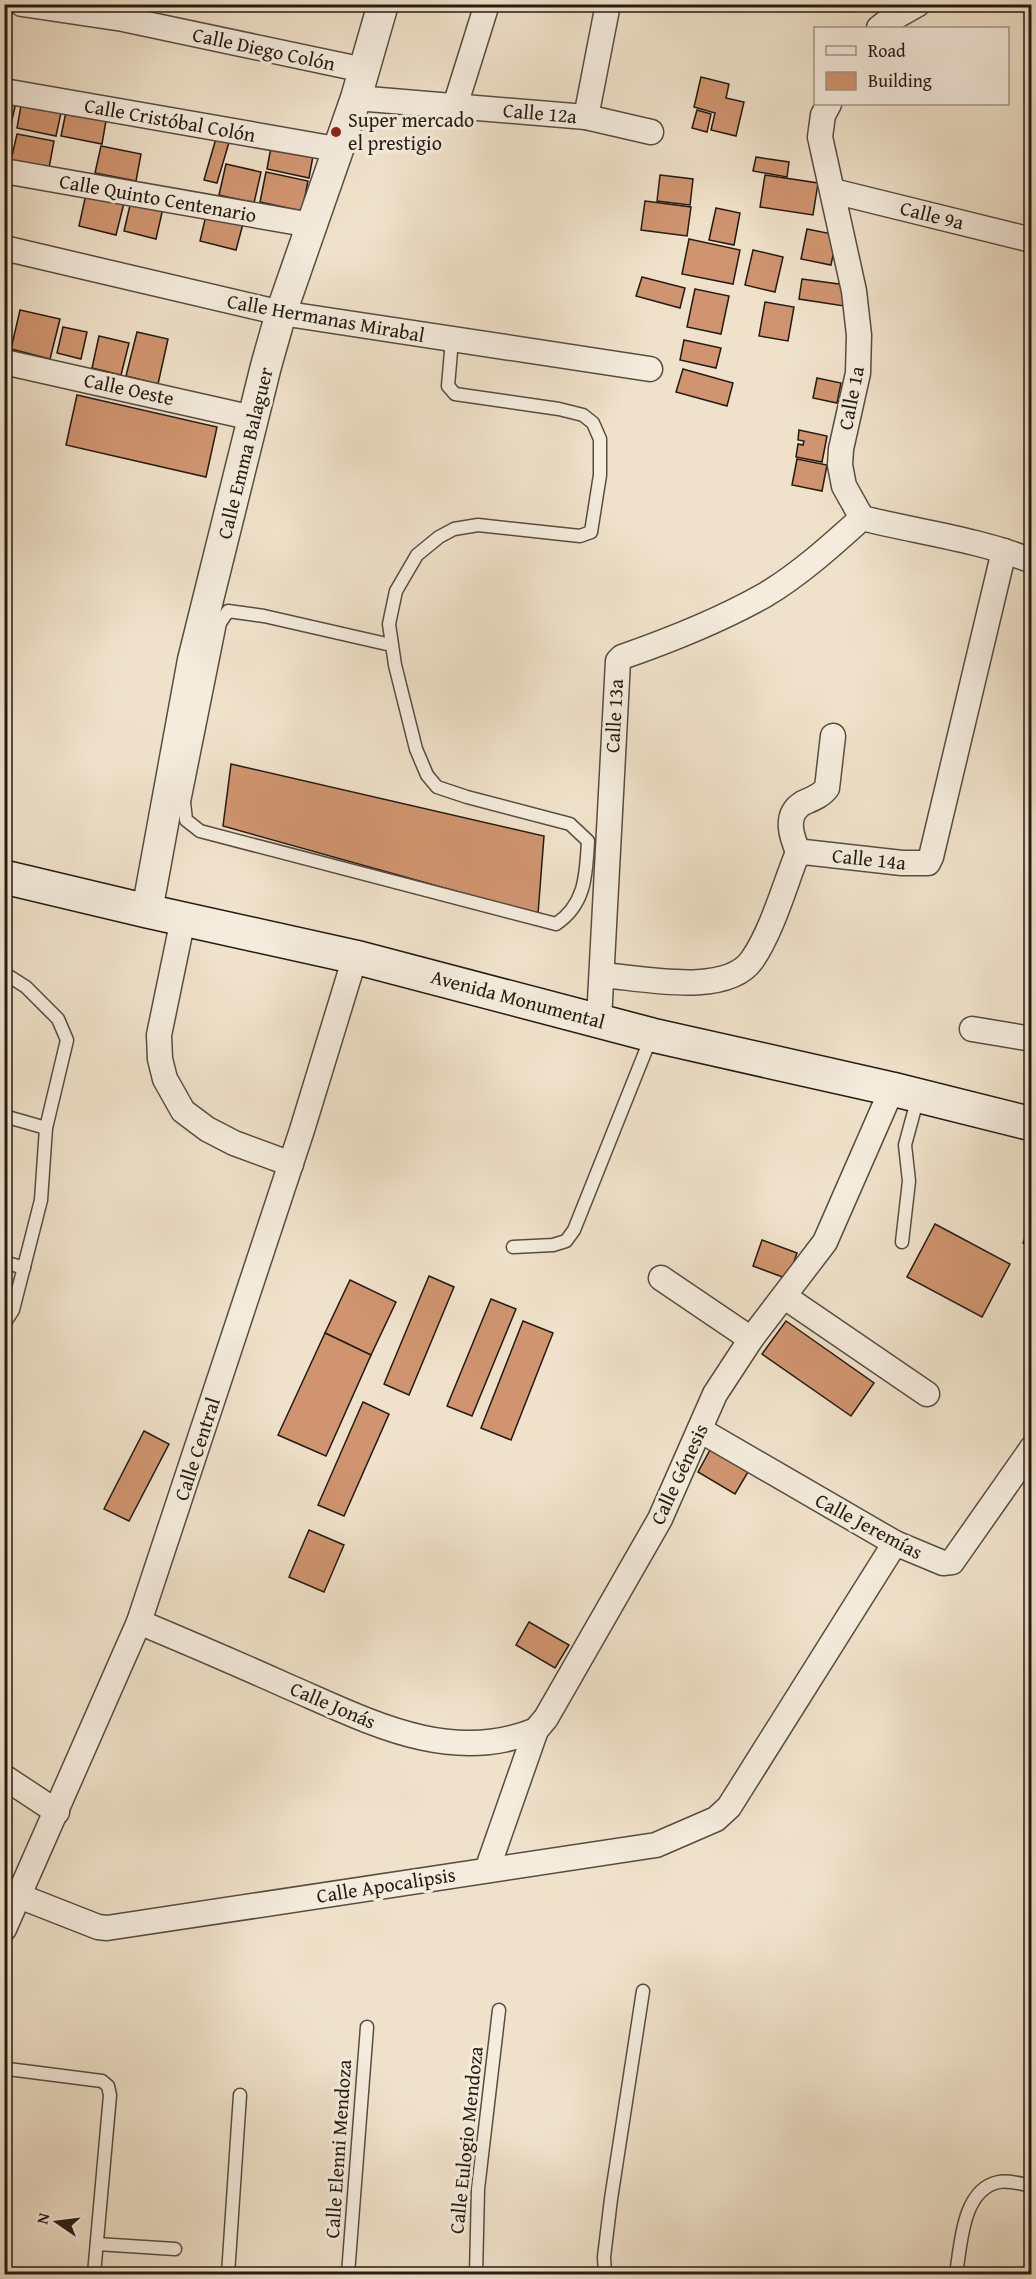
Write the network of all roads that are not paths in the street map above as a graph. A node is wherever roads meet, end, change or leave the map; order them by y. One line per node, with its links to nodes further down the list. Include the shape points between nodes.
1 (22, 4): 7 (street, Calle Diego Colón, via 123,19)
2 (383, 4): 7 (street, Calle Emma Balaguer)
3 (488, 4): 11 (street)
4 (608, 4): 12 (street)
5 (918, 4): 6 (street)
6 (880, 27)
7 (364, 70): 9 (street, Calle Emma Balaguer)
8 (4, 91): 14 (street, Calle Cristóbal Colón)
9 (356, 98): 11 (street, Calle 12a); 14 (street, Calle Emma Balaguer)
10 (828, 105): 16 (street, Calle 1a, via 820,137)
11 (455, 106): 12 (street, Calle 12a)
12 (586, 117): 13 (street, Calle 12a)
13 (651, 132)
14 (336, 149): 17 (street, Calle Emma Balaguer)
15 (4, 171): 17 (street, Calle Quinto Centenario)
16 (833, 191): 18 (street, Calle 9a); 25 (street, Calle 1a, via 854,291 859,357 840,465 844,486)
17 (311, 225): 20 (street, Calle Emma Balaguer)
18 (1032, 240)
19 (4, 248): 20 (street, Calle Hermanas Mirabal)
20 (281, 313): 21 (street, Calle Hermanas Mirabal); 24 (street, Calle Emma Balaguer)
21 (452, 340): 23 (street, Calle Hermanas Mirabal); 28 (lane, via 448,386 455,394 559,409 583,415 593,423 600,439 600,475 591,532 580,536 478,525 454,529 439,537 417,555 396,591 389,624)
22 (4, 362): 24 (street, Calle Oeste)
23 (650, 369)
24 (253, 417): 32 (street, Calle Emma Balaguer, via 194,660)
25 (862, 518): 26 (street); 36 (street, Calle 13a, via 821,555 766,594 702,627 618,661)
26 (1004, 551): 27 (street); 30 (street, Calle 14a, via 932,858 928,863 902,863)
27 (1032, 561)
28 (391, 645): 28 (lane, via 228,611 220,623 184,802 186,820 200,831 556,924 570,915 586,880 588,841 570,824 437,787 416,749)
29 (833, 736): 30 (street, via 827,788 800,805 791,822 792,839)
30 (799, 854): 36 (street, via 765,937 752,961 736,974 700,983)
31 (4, 877): 32 (main road, Avenida Monumental)
32 (147, 911): 33 (main road, Avenida Monumental)
33 (183, 919): 34 (main road, Avenida Monumental); 45 (street, via 159,1035 165,1079 183,1111 207,1129)
34 (355, 957): 37 (main road, Avenida Monumental); 45 (street, Calle Central)
35 (4, 973): 44 (lane, via 26,987 58,1019 67,1040)
36 (602, 975): 37 (street, Calle 13a)
37 (599, 1020): 39 (main road, Avenida Monumental)
38 (972, 1029): 40 (street)
39 (652, 1035): 41 (main road, Avenida Monumental); 47 (lane, via 574,1230 566,1241 553,1245)
40 (1032, 1039)
41 (905, 1092): 43 (main road, Avenida Monumental); 46 (lane, via 909,1181); 51 (street, Calle Génesis, via 825,1242)
42 (4, 1116): 44 (lane)
43 (1032, 1124)
44 (46, 1128): 49 (lane, via 41,1200)
45 (291, 1164): 58 (street, Calle Central)
46 (902, 1242)
47 (513, 1247)
48 (4, 1263): 49 (lane)
49 (24, 1268): 52 (lane, via 13,1310)
50 (661, 1278): 53 (street)
51 (785, 1297): 53 (street, Calle Génesis); 54 (street)
52 (4, 1324)
53 (751, 1339): 55 (street, Calle Génesis, via 715,1394)
54 (927, 1394)
55 (700, 1430): 57 (street, Calle Jeremías); 59 (street, Calle Génesis, via 660,1519)
56 (1032, 1448): 57 (street, Calle Jeremías, via 952,1562 943,1563)
57 (895, 1543): 62 (street, Calle Apocalipsis, via 729,1807 716,1819 656,1845)
58 (140, 1622): 59 (street, Calle Jonás, via 410,1736 478,1743 513,1740); 61 (street, Calle Central)
59 (536, 1730): 62 (street, Calle Génesis)
60 (4, 1776): 61 (street)
61 (57, 1812): 63 (street, Calle Central)
62 (487, 1870): 63 (street, Calle Apocalipsis, via 107,1928)
63 (19, 1896): 64 (street, Calle Central)
64 (5, 1929)
65 (643, 1991): 77 (lane, via 611,2199)
66 (499, 2010): 76 (lane, Calle Eulogio Mendoza, via 478,2189)
67 (367, 2027): 75 (lane, Calle Elenni Mendoza)
68 (8, 2068): 71 (lane, via 102,2081 108,2086)
69 (240, 2096): 74 (lane)
70 (1032, 2186): 78 (lane, via 1000,2181 985,2187 975,2198 967,2216)
71 (97, 2244): 72 (lane); 73 (lane)
72 (175, 2249)
73 (94, 2274)
74 (228, 2274)
75 (348, 2274)
76 (476, 2274)
77 (605, 2274)
78 (956, 2274)

